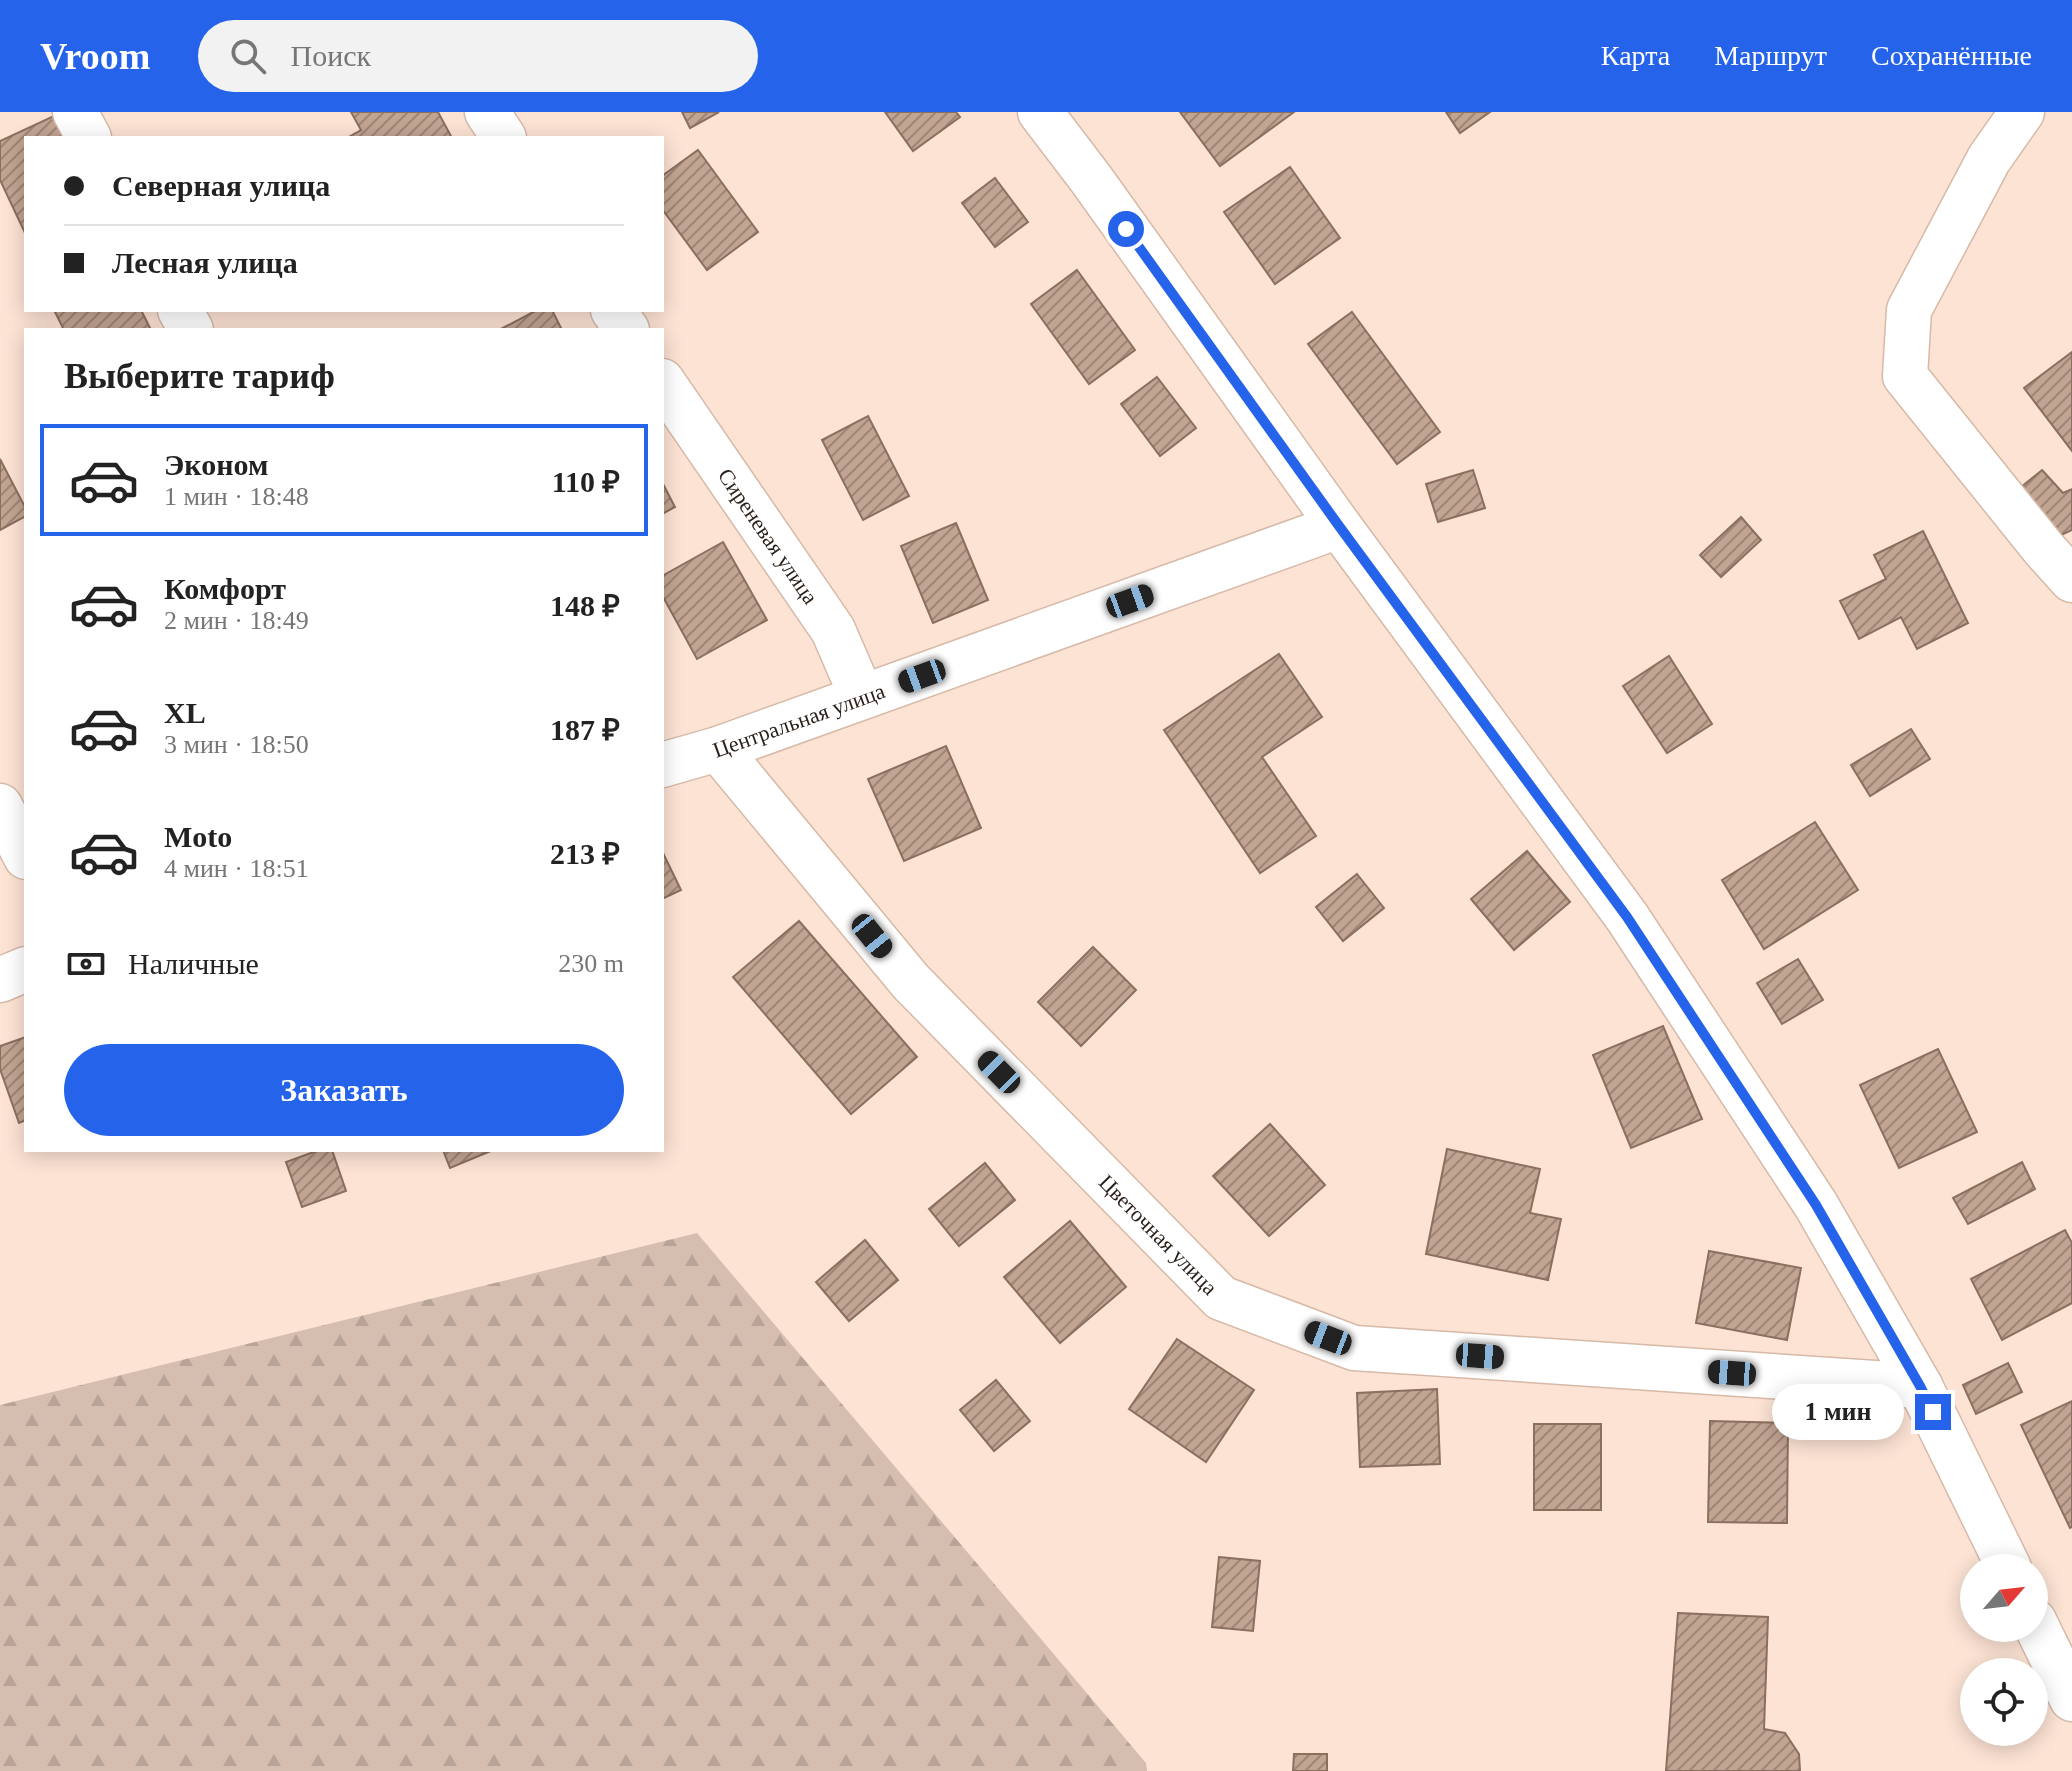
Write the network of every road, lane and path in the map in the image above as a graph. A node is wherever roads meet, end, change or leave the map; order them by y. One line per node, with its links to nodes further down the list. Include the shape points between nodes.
1 (75, 112): 5 (street)
2 (487, 112): 6 (street)
3 (1040, 112): 8 (street)
4 (2022, 112): 9 (street, via 1989,159 1909,310 1905,376)
5 (88, 136)
6 (503, 136)
7 (664, 384): 10 (street, Сиреневая улица, via 833,630)
8 (1339, 526): 10 (street, Центральная улица); 17 (street, via 1627,917 1816,1205)
9 (2072, 580)
10 (862, 697): 11 (street, Центральная улица)
11 (718, 749): 12 (street, Центральная улица); 17 (street, Цветочная улица, via 911,982 1221,1298 1354,1348)
12 (664, 764)
13 (0, 806): 14 (street)
14 (24, 853)
15 (24, 970): 16 (street)
16 (0, 980)
17 (1920, 1386): 18 (street)
18 (2002, 1554)
19 (2044, 1642): 20 (street)
20 (2072, 1699)

